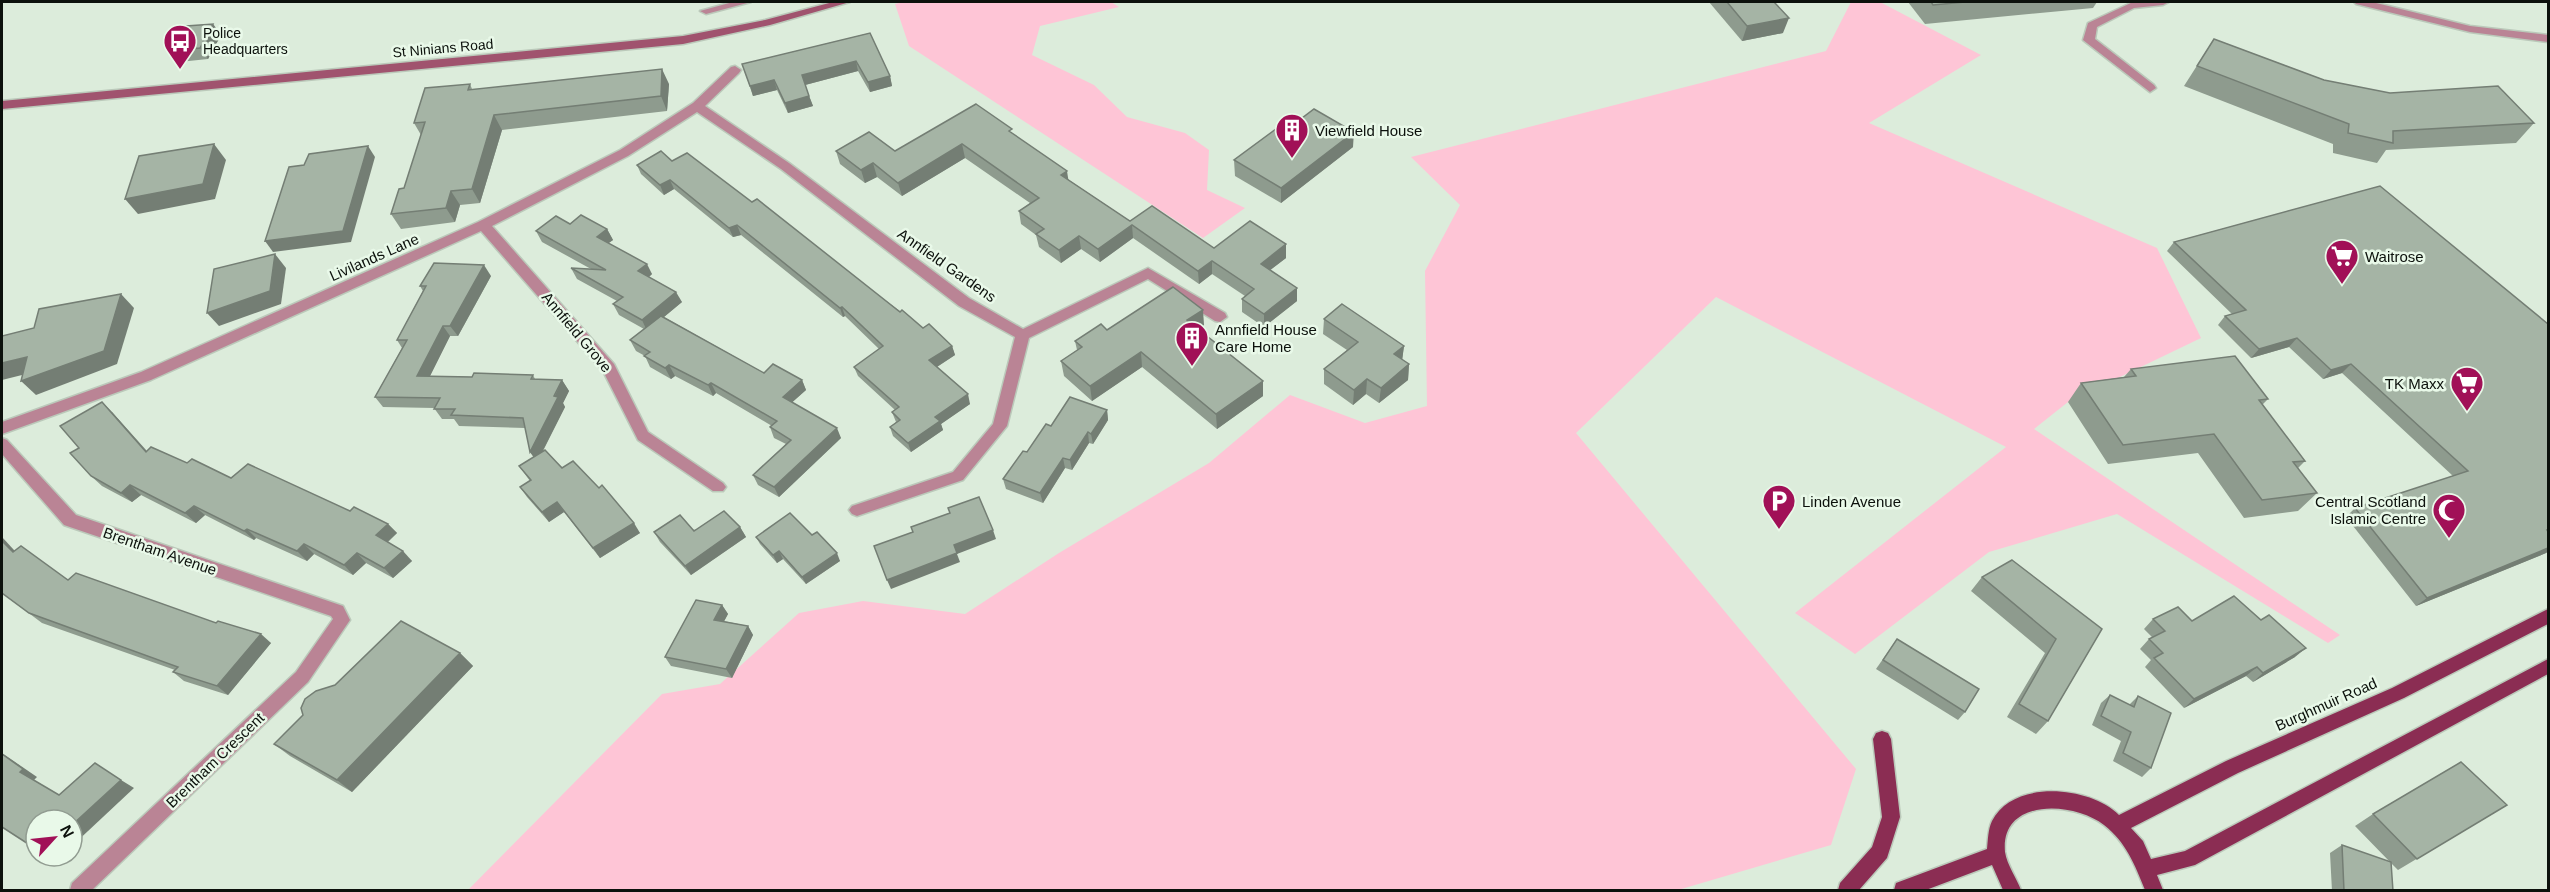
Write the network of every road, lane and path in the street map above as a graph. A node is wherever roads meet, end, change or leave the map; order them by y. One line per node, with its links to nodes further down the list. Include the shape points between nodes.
1 (745, 2): 7 (street)
2 (844, 2): 12 (main road, St Ninians Road, via 682,40)
3 (2163, 2): 6 (street)
4 (2360, 2): 8 (street)
5 (2381, 2): 8 (street)
6 (2130, 3): 11 (street, via 2092,25 2089,40)
7 (706, 11)
8 (2397, 11): 9 (street, via 2470,29)
9 (2548, 39)
10 (735, 70): 13 (street, Livilands Lane)
11 (2150, 88)
12 (2, 105)
13 (697, 106): 14 (street, Livilands Lane, via 624,153); 16 (street, Annfield Gardens, via 785,166 964,302)
14 (483, 225): 17 (street, Livilands Lane, via 146,376); 19 (street, Annfield Grove, via 609,368 643,435)
15 (1220, 317): 16 (street, via 1148,273)
16 (1023, 335): 20 (street, via 1000,426 958,476)
17 (2, 428)
18 (2, 444): 22 (street, Brentham Avenue, via 70,520 337,611)
19 (718, 487)
20 (856, 510)
21 (2548, 616): 25 (main road, Burghmuir Road, via 2398,693 2232,767)
22 (342, 620): 28 (street, Brentham Crescent, via 302,677)
23 (2548, 666): 27 (main road, via 2188,859)
24 (1882, 739): 29 (main road, via 1891,817 1880,852)
25 (2118, 825): 26 (main road, via 2073,801 2050,797 2029,800 2012,809 2001,824); 27 (main road, via 2137,845)
26 (1997, 854): 30 (main road); 31 (main road)
27 (2150, 868): 32 (main road)
28 (78, 891)
29 (1847, 891)
30 (1902, 891)
31 (2012, 891)
32 (2154, 891)

